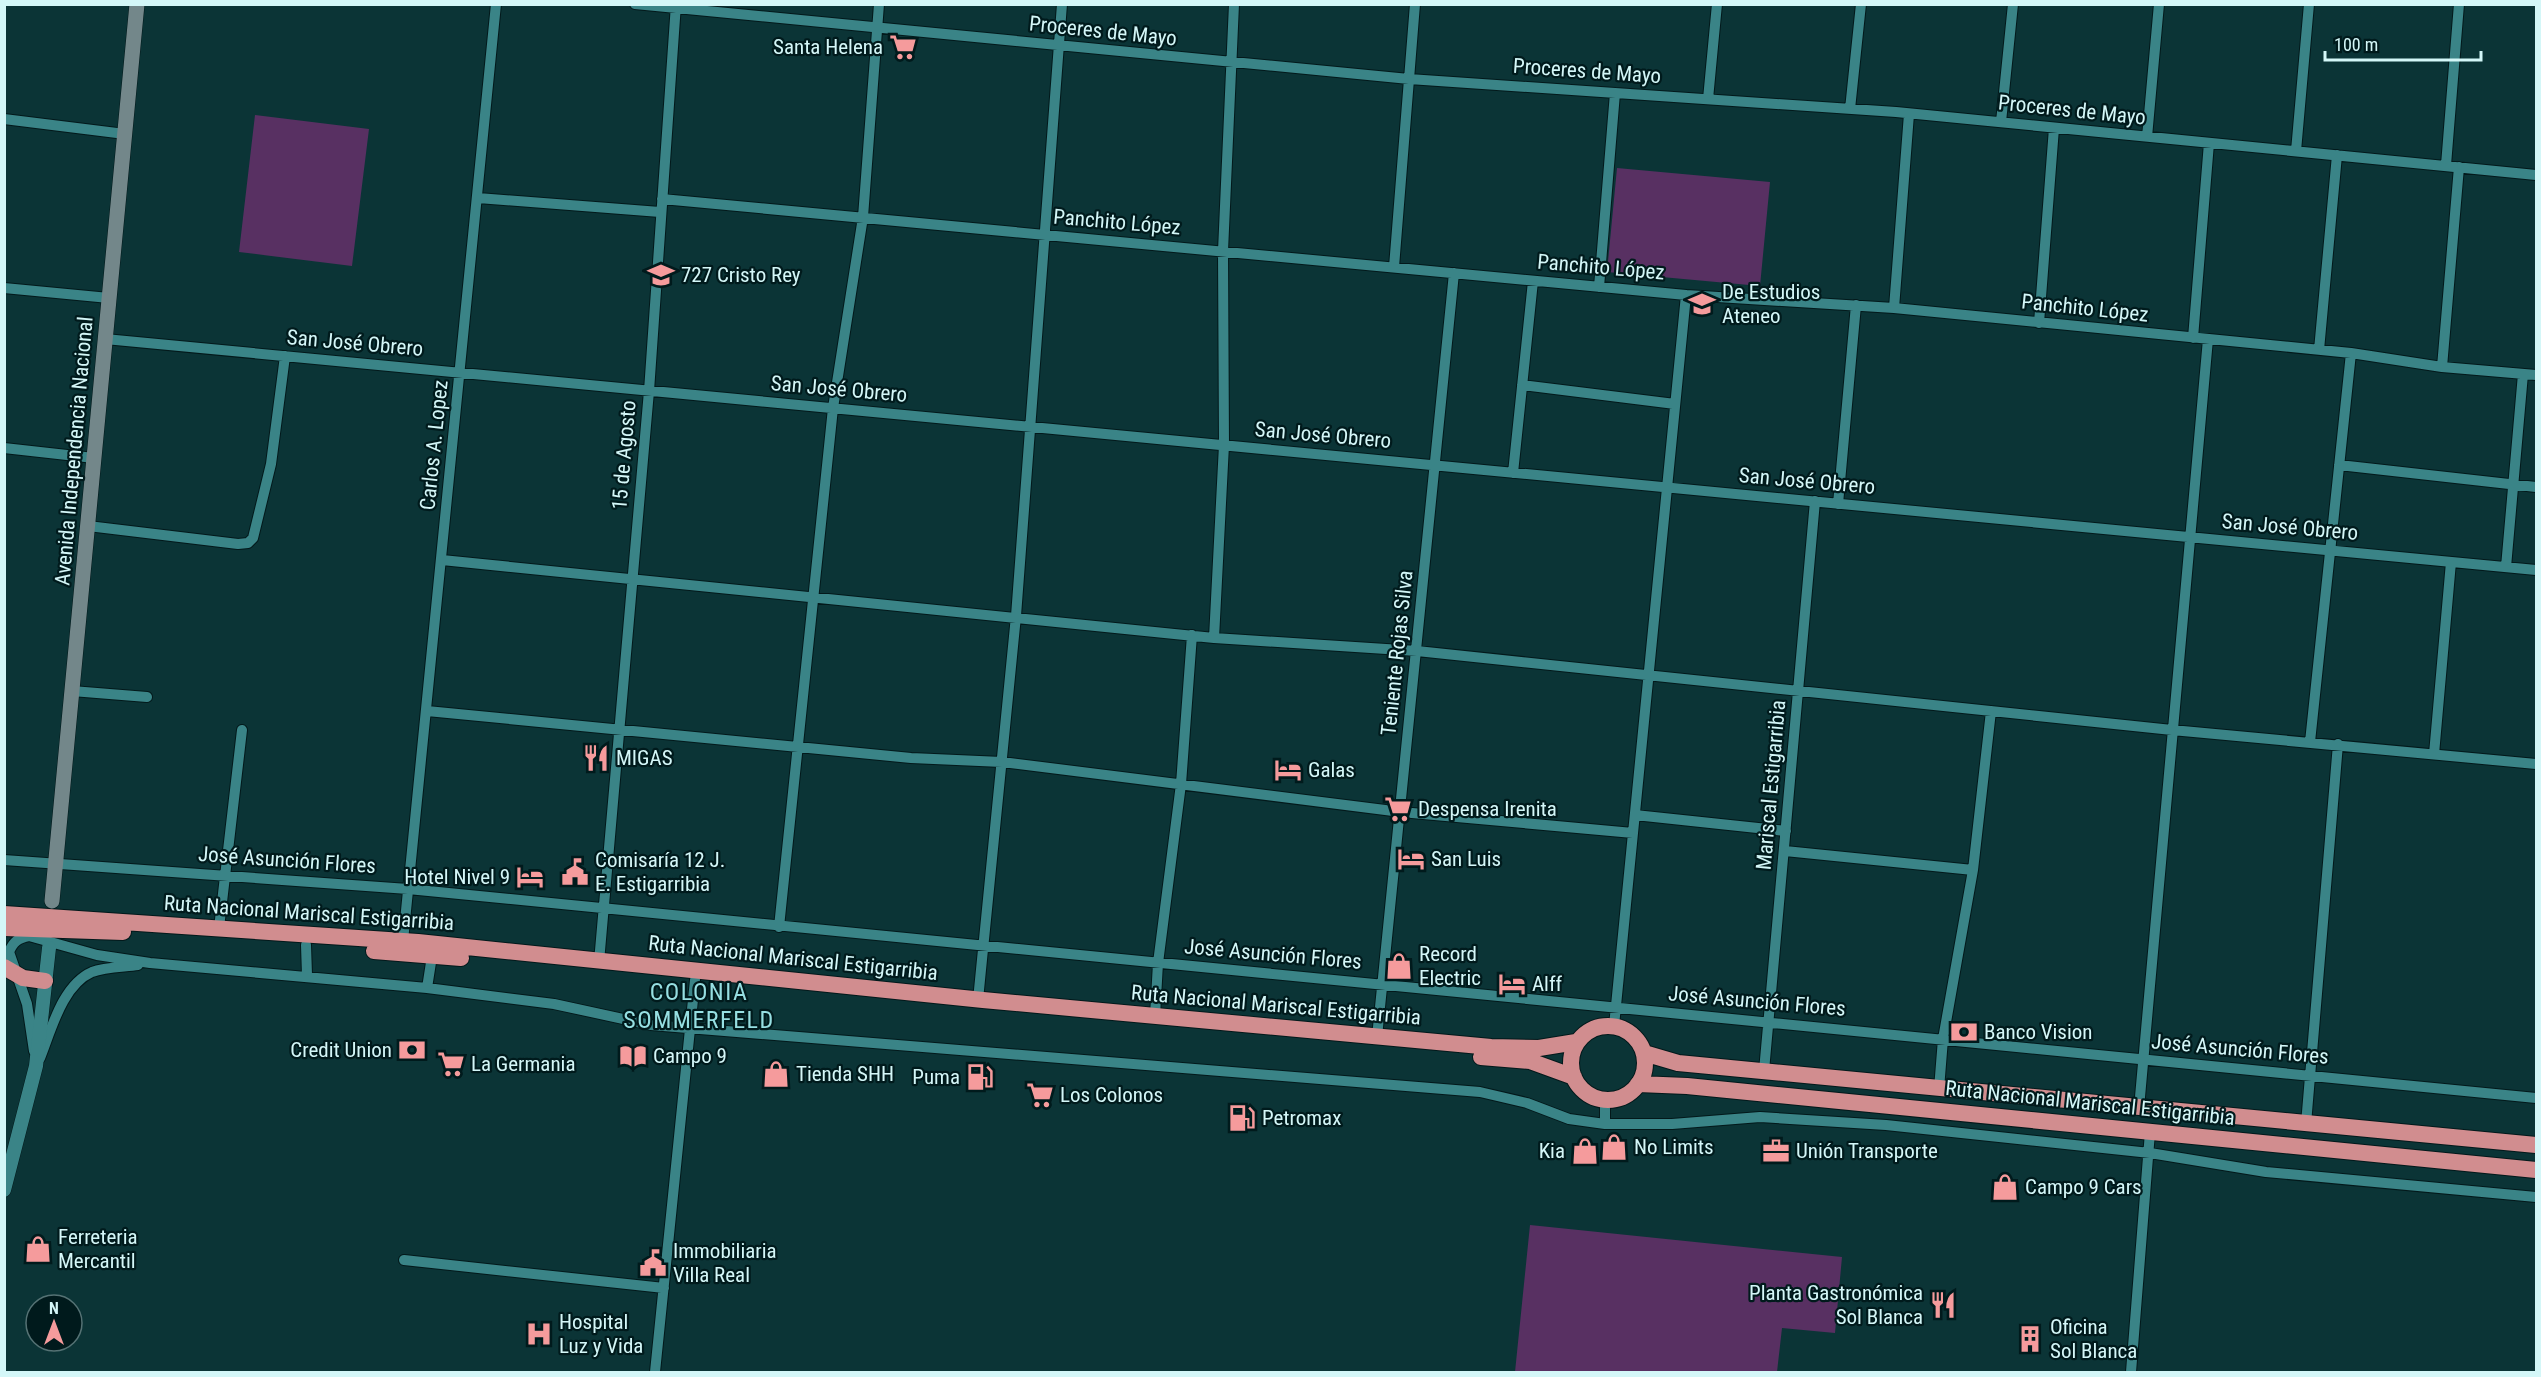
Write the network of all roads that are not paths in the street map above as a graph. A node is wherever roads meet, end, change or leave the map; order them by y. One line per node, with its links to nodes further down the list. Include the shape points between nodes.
1 (137, 4): 26 (main road, Avenida Independencia Nacional)
2 (496, 4): 34 (street, Carlos A. Lopez)
3 (635, 4): 14 (street, Proceres de Mayo)
4 (879, 4): 15 (street)
5 (1062, 4): 16 (street)
6 (1234, 4): 17 (street)
7 (1415, 4): 18 (street)
8 (1716, 4): 20 (street)
9 (1861, 4): 21 (street)
10 (2013, 4): 24 (street)
11 (2159, 4): 27 (street)
12 (2308, 4): 29 (street)
13 (2459, 4): 31 (street)
14 (676, 7): 15 (street, Proceres de Mayo); 35 (street, 15 de Agosto)
15 (877, 28): 16 (street, Proceres de Mayo); 37 (street)
16 (1060, 46): 17 (street, Proceres de Mayo); 38 (street)
17 (1229, 63): 18 (street, Proceres de Mayo); 39 (street)
18 (1409, 79): 19 (street, Proceres de Mayo); 40 (street)
19 (1615, 93): 20 (street, Proceres de Mayo); 43 (street)
20 (1708, 99): 21 (street, Proceres de Mayo)
21 (1850, 109): 22 (street, Proceres de Mayo)
22 (1909, 114): 24 (street, Proceres de Mayo); 48 (street)
23 (4, 119): 26 (street)
24 (2001, 123): 25 (street, Proceres de Mayo)
25 (2054, 128): 27 (street, Proceres de Mayo); 49 (street)
26 (125, 134): 46 (main road, Avenida Independencia Nacional)
27 (2147, 137): 28 (street, Proceres de Mayo)
28 (2209, 143): 29 (street, Proceres de Mayo); 50 (street)
29 (2296, 151): 30 (street, Proceres de Mayo)
30 (2337, 155): 31 (street, Proceres de Mayo); 53 (street)
31 (2446, 165): 32 (street, Proceres de Mayo)
32 (2459, 167): 33 (street, Proceres de Mayo); 56 (street)
33 (2536, 175)
34 (478, 198): 36 (street); 57 (street, Carlos A. Lopez)
35 (662, 200): 36 (street, 15 de Agosto); 37 (street, Panchito López)
36 (660, 212): 61 (street, 15 de Agosto)
37 (863, 217): 38 (street, Panchito López); 63 (street)
38 (1045, 234): 39 (street, Panchito López); 64 (street)
39 (1223, 251): 40 (street, Panchito López); 65 (street)
40 (1394, 267): 41 (street, Panchito López)
41 (1454, 273): 42 (street, Panchito López); 68 (street, Teniente Rojas Silva)
42 (1533, 280): 43 (street, Panchito López); 60 (street)
43 (1599, 287): 45 (street, Panchito López)
44 (4, 288): 46 (street)
45 (1686, 295): 47 (street, Panchito López); 62 (street)
46 (109, 298): 51 (main road, Avenida Independencia Nacional)
47 (1856, 305): 48 (street, Panchito López); 75 (street)
48 (1894, 308): 49 (street, Panchito López)
49 (2039, 323): 50 (street, Panchito López)
50 (2193, 338): 52 (street, Panchito López)
51 (105, 339): 55 (street, San José Obrero); 67 (main road, Avenida Independencia Nacional)
52 (2208, 339): 53 (street, Panchito López); 77 (street)
53 (2319, 350): 54 (street, Panchito López)
54 (2351, 353): 56 (street, Panchito López); 69 (street)
55 (285, 356): 57 (street, San José Obrero); 76 (street, via 271,464 253,538 248,543)
56 (2442, 367): 58 (street, Panchito López)
57 (461, 373): 61 (street, San José Obrero); 79 (street, Carlos A. Lopez)
58 (2523, 374): 59 (street, Panchito López); 71 (street)
59 (2536, 375)
60 (1522, 385): 62 (street); 70 (street)
61 (649, 391): 63 (street, San José Obrero); 83 (street, 15 de Agosto)
62 (1675, 404): 72 (street)
63 (833, 408): 64 (street, San José Obrero); 84 (street)
64 (1031, 427): 65 (street, San José Obrero); 85 (street)
65 (1224, 446): 68 (street, San José Obrero); 87 (street)
66 (4, 448): 67 (street)
67 (94, 458): 76 (main road, Avenida Independencia Nacional)
68 (1436, 465): 70 (street, San José Obrero); 88 (street, Teniente Rojas Silva)
69 (2339, 465): 71 (street); 78 (street)
70 (1513, 473): 72 (street, San José Obrero)
71 (2514, 486): 73 (street); 81 (street)
72 (1667, 488): 74 (street, San José Obrero); 89 (street)
73 (2536, 488)
74 (1815, 501): 75 (street, San José Obrero); 90 (street, Mariscal Estigarribia)
75 (1838, 504): 77 (street, San José Obrero)
76 (88, 526): 91 (main road, Avenida Independencia Nacional)
77 (2190, 537): 78 (street, San José Obrero); 97 (street)
78 (2330, 550): 80 (street, San José Obrero); 98 (street)
79 (442, 560): 83 (street); 93 (street, Carlos A. Lopez)
80 (2451, 562): 81 (street, San José Obrero); 101 (street)
81 (2506, 567): 82 (street, San José Obrero)
82 (2536, 570)
83 (633, 578): 84 (street); 96 (street, 15 de Agosto)
84 (812, 596): 85 (street); 100 (street)
85 (1016, 616): 86 (street); 102 (street)
86 (1192, 635): 87 (street); 104 (street)
87 (1214, 638): 88 (street)
88 (1417, 651): 89 (street); 105 (street, Teniente Rojas Silva)
89 (1648, 675): 90 (street); 106 (street)
90 (1798, 691): 94 (street); 107 (street, Mariscal Estigarribia)
91 (72, 692): 92 (street); 111 (main road, Avenida Independencia Nacional)
92 (147, 698)
93 (427, 711): 96 (street); 114 (street, Carlos A. Lopez)
94 (1991, 711): 97 (street); 112 (street)
95 (242, 730): 113 (street)
96 (620, 730): 100 (street); 116 (street, 15 de Agosto)
97 (2172, 730): 98 (street); 145 (street)
98 (2310, 742): 99 (street)
99 (2338, 744): 101 (street); 148 (street)
100 (796, 747): 102 (street); 118 (street)
101 (2434, 754): 103 (street)
102 (1002, 762): 104 (street); 123 (street)
103 (2536, 764)
104 (1181, 784): 105 (street); 128 (street)
105 (1401, 812): 108 (street); 133 (street, Teniente Rojas Silva)
106 (1635, 815): 107 (street); 108 (street)
107 (1786, 831): 109 (street, Mariscal Estigarribia)
108 (1633, 833): 136 (street)
109 (1785, 851): 112 (street); 138 (street, Mariscal Estigarribia)
110 (4, 860): 111 (street, José Asunción Flores)
111 (56, 862): 113 (street, José Asunción Flores); 115 (main road, Avenida Independencia Nacional)
112 (1973, 870): 142 (street)
113 (226, 875): 114 (street, José Asunción Flores); 120 (street)
114 (408, 889): 116 (street, José Asunción Flores); 121 (street, Carlos A. Lopez)
115 (52, 902)
116 (604, 909): 118 (street, José Asunción Flores); 126 (street, 15 de Agosto)
117 (4, 914): 120 (highway, Ruta Nacional Mariscal Estigarribia)
118 (779, 927): 123 (street, José Asunción Flores)
119 (4, 928): 122 (highway, Ruta Nacional Mariscal Estigarribia)
120 (219, 928): 121 (highway, Ruta Nacional Mariscal Estigarribia)
121 (403, 941): 126 (highway, Ruta Nacional Mariscal Estigarribia)
122 (306, 945): 125 (highway, Ruta Nacional Mariscal Estigarribia); 130 (street)
123 (984, 946): 128 (street, José Asunción Flores); 135 (street)
124 (49, 948): 132 (street)
125 (432, 956): 131 (highway, Ruta Nacional Mariscal Estigarribia); 134 (street)
126 (598, 962): 135 (highway, Ruta Nacional Mariscal Estigarribia)
127 (150, 963): 129 (street, via 97,955 29,936 13,944 9,952); 130 (street); 146 (street, via 92,972 75,984)
128 (1158, 963): 133 (street, José Asunción Flores); 137 (street)
129 (10, 971): 132 (highway); 146 (street, via 27,1004)
130 (307, 975): 134 (street)
131 (695, 980): 139 (street); 149 (highway, Ruta Nacional Mariscal Estigarribia, via 1530,1061)
132 (45, 981): 146 (street)
133 (1382, 984): 136 (street, José Asunción Flores); 141 (street, Teniente Rojas Silva)
134 (427, 988): 139 (street, via 554,1004 651,1025)
135 (978, 1000): 137 (highway, Ruta Nacional Mariscal Estigarribia)
136 (1616, 1008): 138 (street, José Asunción Flores); 140 (street)
137 (1155, 1016): 141 (highway, Ruta Nacional Mariscal Estigarribia)
138 (1770, 1023): 142 (street, José Asunción Flores); 147 (street, Mariscal Estigarribia)
139 (689, 1026): 155 (street, via 1480,1092 1527,1102 1569,1119); 164 (street)
140 (1614, 1026): 143 (highway, via 1591,1029); 144 (highway, via 1633,1035)
141 (1377, 1037): 143 (highway, Ruta Nacional Mariscal Estigarribia, via 1491,1047 1539,1048)
142 (1943, 1039): 145 (street, José Asunción Flores); 151 (street)
143 (1576, 1042): 149 (highway, via 1570,1060)
144 (1644, 1053): 147 (highway, Ruta Nacional Mariscal Estigarribia, via 1678,1064); 150 (highway, via 1645,1070)
145 (2143, 1060): 148 (street, José Asunción Flores); 154 (street)
146 (36, 1066): 161 (street)
147 (1764, 1071): 151 (highway, Ruta Nacional Mariscal Estigarribia)
148 (2308, 1075): 152 (street, José Asunción Flores); 156 (street)
149 (1574, 1077): 153 (highway, via 1586,1094)
150 (1638, 1084): 153 (highway, via 1624,1097); 157 (highway, Ruta Nacional Mariscal Estigarribia)
151 (1939, 1089): 154 (highway, Ruta Nacional Mariscal Estigarribia)
152 (2536, 1098)
153 (1605, 1100): 155 (street)
154 (2139, 1108): 156 (highway, Ruta Nacional Mariscal Estigarribia)
155 (1605, 1124): 159 (street, via 1672,1124 1760,1117 1886,1125)
156 (2306, 1124): 158 (highway, Ruta Nacional Mariscal Estigarribia)
157 (2150, 1132): 159 (street); 160 (highway, Ruta Nacional Mariscal Estigarribia)
158 (2536, 1145)
159 (2150, 1153): 162 (street, via 2266,1172); 166 (street)
160 (2536, 1170)
161 (4, 1190)
162 (2536, 1197)
163 (404, 1260): 164 (street)
164 (664, 1288): 165 (street)
165 (655, 1372)
166 (2131, 1372)

